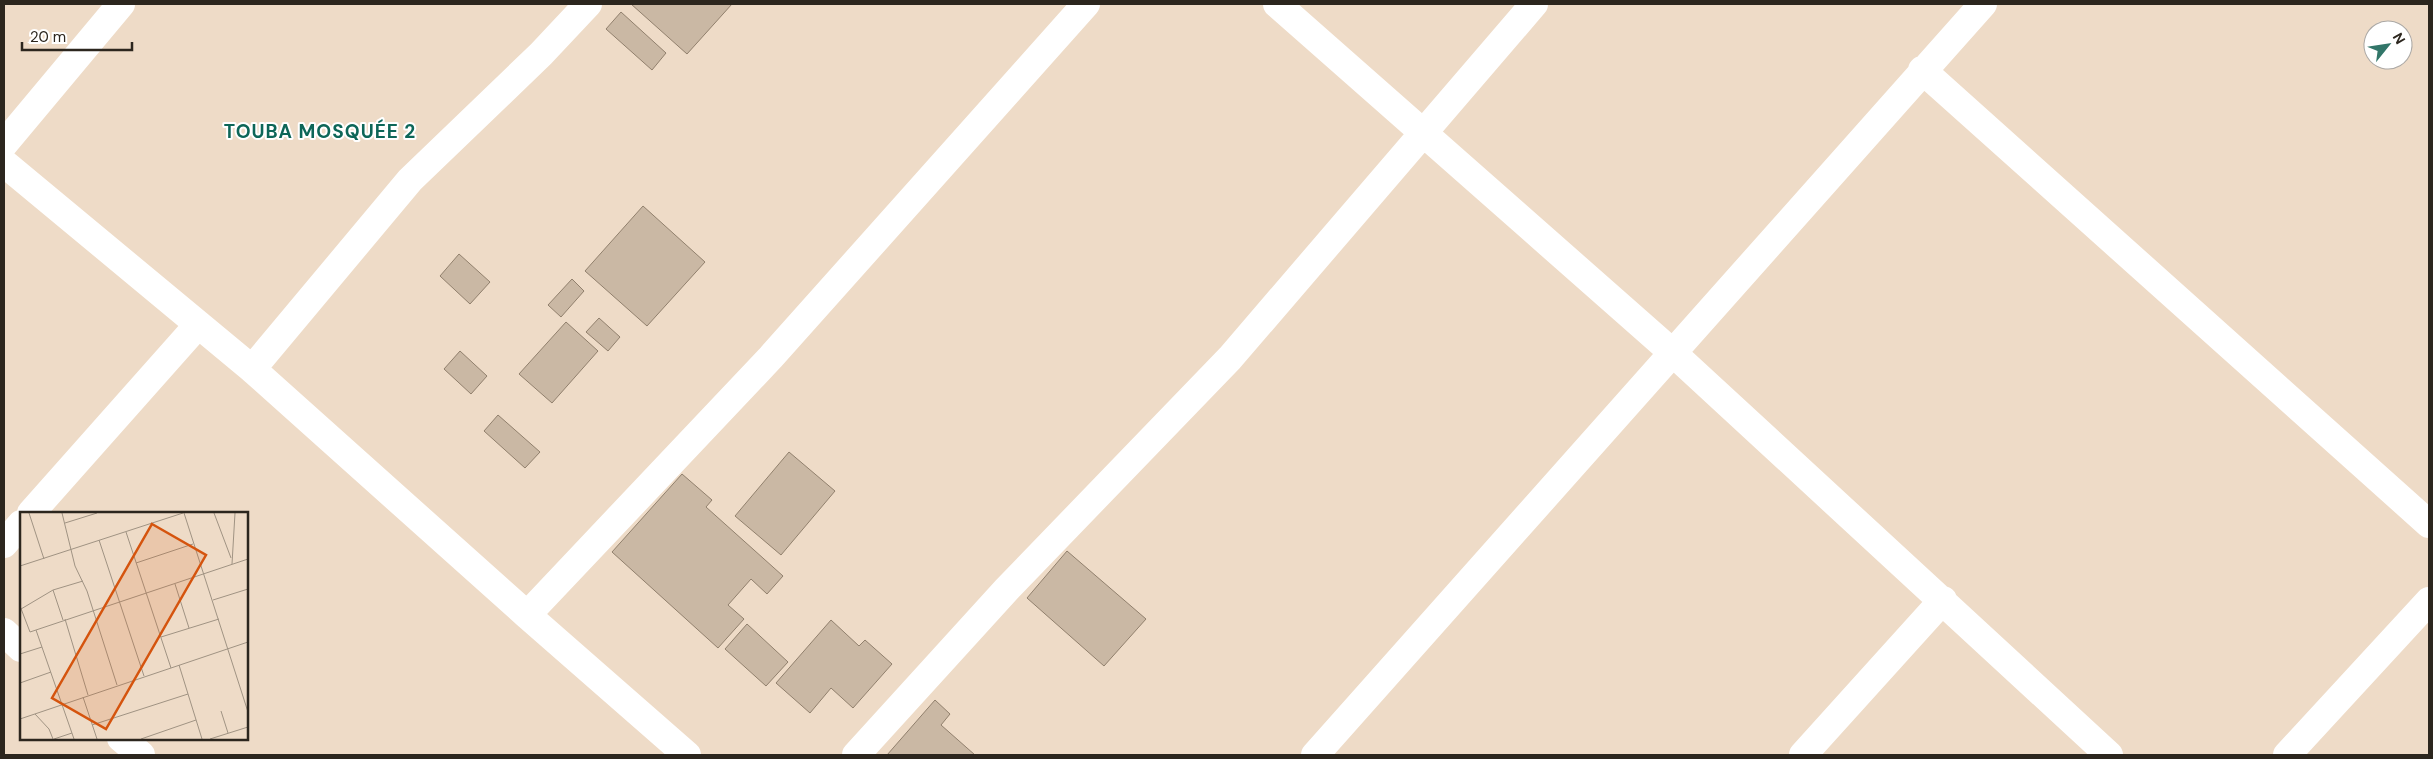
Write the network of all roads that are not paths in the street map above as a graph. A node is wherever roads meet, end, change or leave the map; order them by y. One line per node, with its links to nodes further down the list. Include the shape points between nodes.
1 (121, 4): 9 (street)
2 (588, 4): 13 (street, via 541,54 410,180)
3 (1086, 4): 20 (street, via 771,357)
4 (1278, 4): 8 (street)
5 (1534, 4): 8 (street)
6 (1983, 4): 7 (street)
7 (1922, 70): 12 (street); 15 (street)
8 (1424, 134): 12 (street); 26 (street, via 1230,358 1007,589)
9 (4, 144)
10 (4, 163): 11 (street)
11 (197, 326): 13 (street); 14 (street)
12 (1673, 353): 18 (street); 27 (street)
13 (252, 369): 20 (street)
14 (32, 512)
15 (2429, 524)
16 (20, 525): 17 (street)
17 (4, 544)
18 (1942, 600): 28 (street); 29 (street)
19 (2429, 600): 30 (street)
20 (527, 615): 25 (street)
21 (4, 632): 22 (street)
22 (20, 647)
23 (123, 739): 24 (street)
24 (141, 755)
25 (688, 755)
26 (856, 755)
27 (1315, 755)
28 (1803, 755)
29 (2109, 755)
30 (2287, 755)

